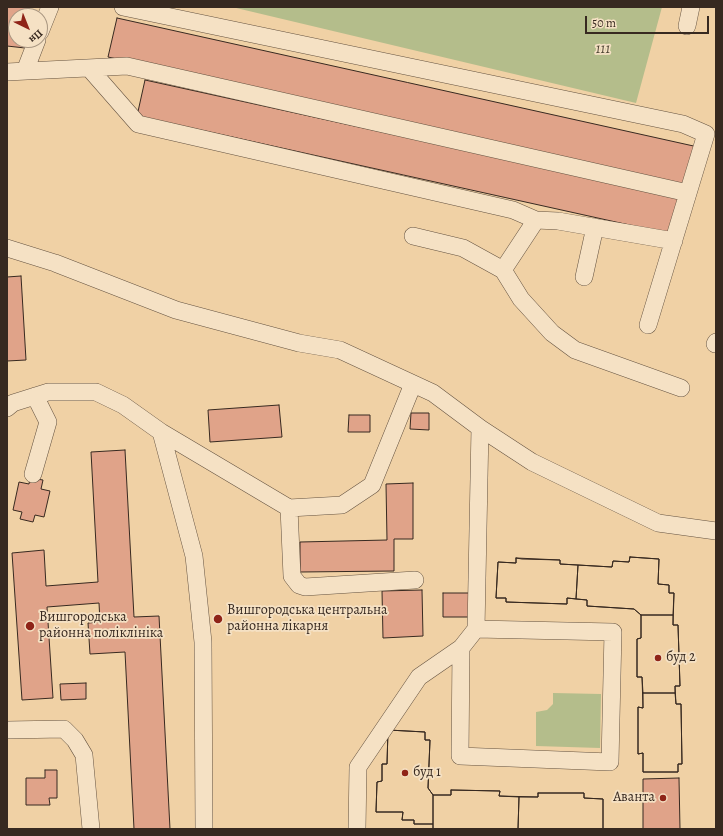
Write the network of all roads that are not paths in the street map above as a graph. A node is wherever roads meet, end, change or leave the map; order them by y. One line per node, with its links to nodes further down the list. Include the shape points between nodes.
1 (123, 7): 8 (street, via 683,124 706,134)
2 (691, 7): 3 (street)
3 (687, 26)
4 (34, 48): 6 (street)
5 (89, 68): 6 (street); 8 (street, via 127,66); 9 (street, via 138,124 513,210)
6 (25, 71): 7 (street)
7 (7, 72)
8 (688, 192): 12 (street)
9 (536, 220): 10 (street); 14 (street)
10 (595, 227): 12 (street); 15 (street)
11 (413, 236): 14 (street, via 463,248)
12 (674, 241): 16 (street)
13 (7, 248): 17 (street, via 55,263 176,310 299,343 340,350)
14 (503, 270): 18 (street, via 521,299 552,333 576,350)
15 (584, 277)
16 (648, 325)
17 (413, 384): 21 (street, via 433,393); 24 (street, via 372,485 342,505)
18 (681, 388)
19 (35, 396): 20 (street, via 13,403); 22 (street, via 48,392 96,392 123,405); 23 (street, via 48,422)
20 (7, 408)
21 (480, 428): 25 (street, via 532,462 658,522); 27 (street)
22 (161, 432): 24 (street); 31 (street, via 194,556 203,642)
23 (33, 474)
24 (289, 508): 26 (street, via 292,576 299,585 305,587)
25 (716, 531)
26 (415, 580)
27 (476, 629): 28 (street); 28 (street, via 613,632 610,762 460,756)
28 (461, 648): 32 (street, via 419,677 358,767)
29 (7, 730): 30 (street, via 64,729 75,740 84,755)
30 (91, 829)
31 (204, 829)
32 (357, 829)

